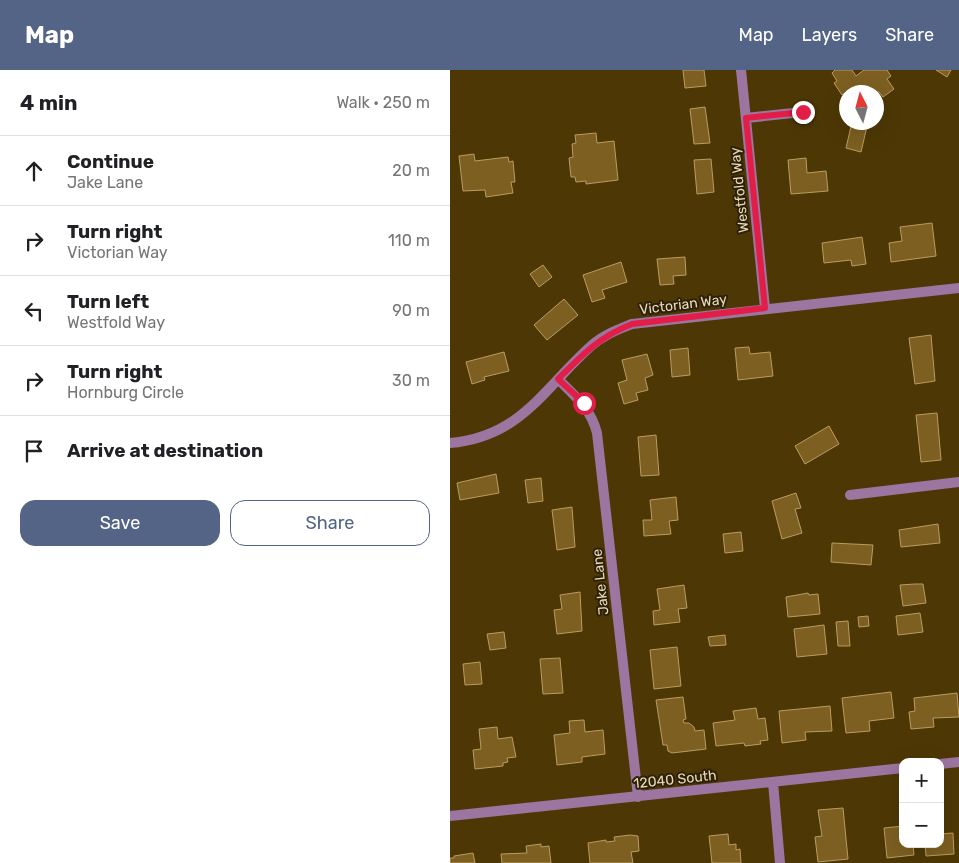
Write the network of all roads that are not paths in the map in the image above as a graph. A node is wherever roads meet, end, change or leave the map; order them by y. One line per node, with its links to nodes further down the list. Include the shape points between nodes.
1 (741, 70): 3 (street, Westfold Way)
2 (803, 112): 3 (street)
3 (746, 118): 5 (street, Westfold Way)
4 (959, 288): 5 (street, Victorian Way)
5 (765, 308): 6 (street, Victorian Way, via 632,324 611,332 592,345)
6 (558, 379): 7 (street, Victorian Way, via 524,415 500,430 468,442); 14 (street, Jake Lane, via 584,403 594,419 597,433)
7 (450, 443)
8 (959, 482): 9 (street)
9 (850, 495)
10 (959, 762): 11 (street)
11 (944, 764)
12 (899, 768): 13 (street, 12040 South)
13 (772, 782): 14 (street, 12040 South); 16 (street)
14 (638, 797): 15 (street, 12040 South)
15 (450, 816)
16 (780, 863)

